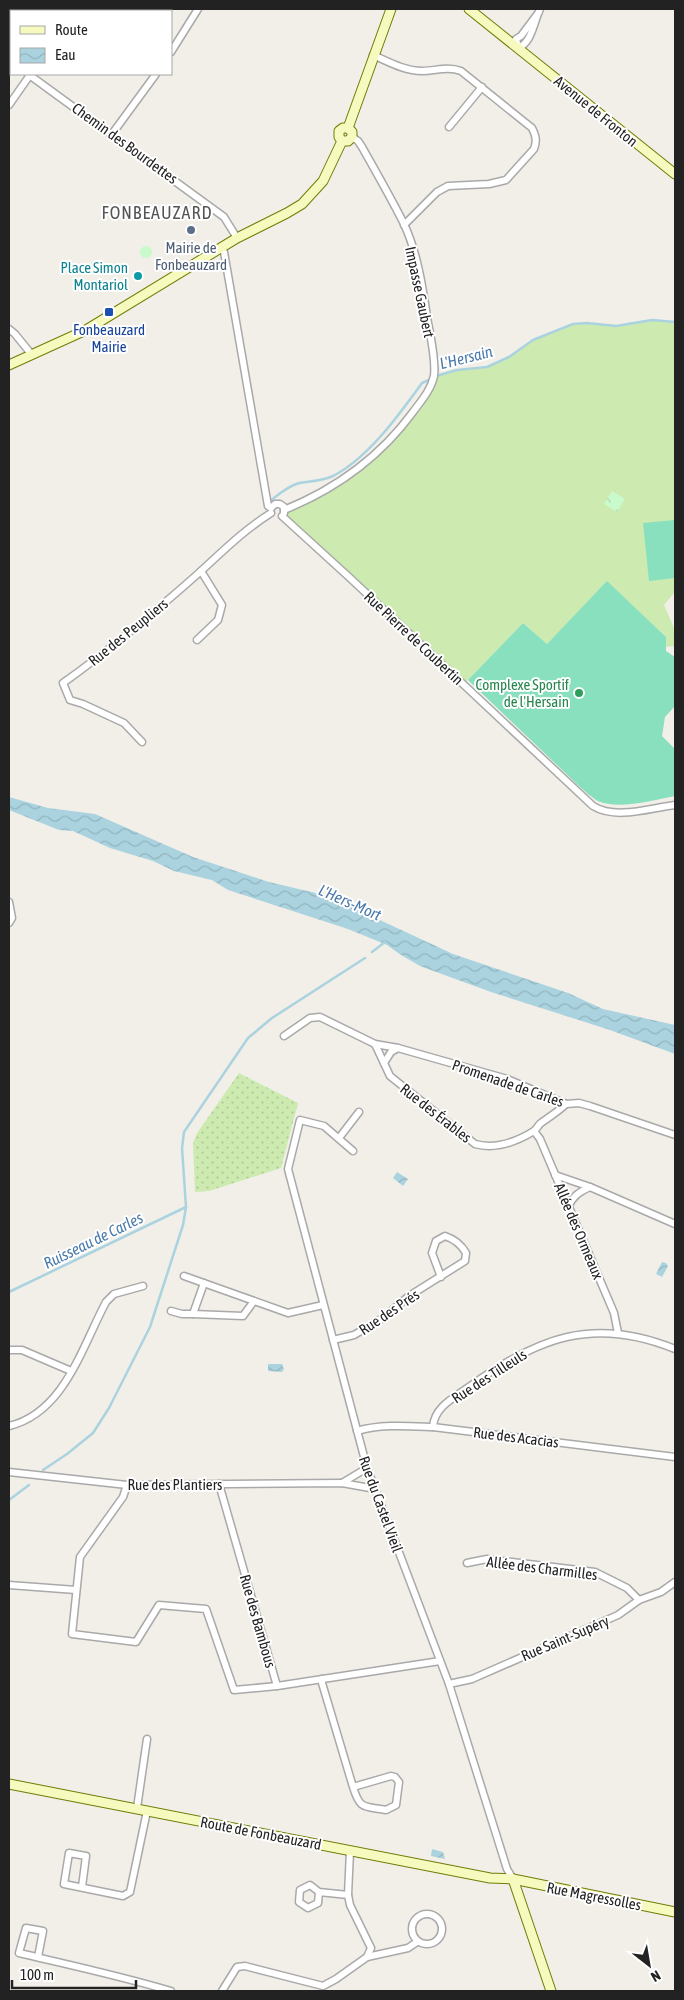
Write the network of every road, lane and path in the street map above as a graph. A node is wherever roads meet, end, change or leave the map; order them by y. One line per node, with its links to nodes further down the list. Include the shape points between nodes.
1 (198, 9): 7 (street)
2 (393, 9): 8 (street)
3 (469, 9): 6 (street, Avenue de Fronton)
4 (475, 9): 6 (street, Avenue de Fronton)
5 (539, 10): 6 (street, via 527,41)
6 (518, 48): 19 (street, Avenue de Fronton)
7 (172, 50)
8 (373, 55): 12 (street, via 411,70 455,69); 15 (street)
9 (28, 75): 13 (street)
10 (30, 75): 16 (street, Chemin des Bourdettes)
11 (155, 75): 16 (street)
12 (482, 87): 14 (street); 20 (street, via 532,128 536,143 534,149 506,180 448,186 437,192)
13 (9, 105)
14 (449, 127)
15 (348, 128): 17 (street); 18 (street, via 339,131 338,137)
16 (112, 134): 21 (street, Chemin des Bourdettes, via 224,217)
17 (352, 137): 18 (street); 20 (street, Impasse Gaubert, via 362,147)
18 (342, 141): 21 (street, via 323,181 310,197 287,214)
19 (675, 174)
20 (404, 225): 27 (street, Impasse Gaubert, via 421,280 430,331 434,377 428,393 386,444 364,464)
21 (238, 238): 22 (street)
22 (221, 248): 24 (street, via 86,330); 26 (street)
23 (9, 329): 24 (street)
24 (32, 355): 25 (street)
25 (9, 365)
26 (271, 511): 27 (street, via 276,518); 27 (street, via 277,504 282,505); 28 (street, Rue des Peupliers)
27 (283, 513): 31 (street, Rue Pierre de Coubertin, via 593,806 614,812)
28 (201, 571): 29 (street, via 222,605 218,620); 30 (street, Rue des Peupliers, via 104,654 63,682 70,700 124,723)
29 (197, 640)
30 (142, 742)
31 (675, 804)
32 (9, 902): 33 (street, via 12,918)
33 (9, 923)
34 (284, 1036): 35 (street, Promenade de Carles, via 310,1018 320,1017)
35 (375, 1044): 36 (street, Promenade de Carles); 37 (street, Rue des Érables)
36 (398, 1048): 37 (street); 38 (street, Promenade de Carles, via 507,1079)
37 (384, 1063): 40 (street, Rue des Érables, via 390,1076 475,1144 501,1146)
38 (566, 1104): 40 (street, Rue des Érables); 41 (street, Promenade de Carles, via 590,1106)
39 (359, 1112): 42 (street)
40 (534, 1131): 44 (street, Allée des Ormeaux)
41 (675, 1135)
42 (339, 1138): 43 (street); 53 (street, Rue du Castel Vieil, via 324,1126 300,1120 288,1169)
43 (352, 1151)
44 (555, 1175): 45 (street); 46 (street, Allée des Ormeaux)
45 (590, 1187): 46 (street, via 571,1199); 47 (street)
46 (568, 1207): 56 (street, Allée des Ormeaux, via 614,1313)
47 (675, 1224)
48 (184, 1276): 50 (street)
49 (441, 1277): 49 (street, Rue des Prés, via 464,1261 466,1253 454,1239 445,1236 436,1241 432,1253); 57 (street, Rue des Prés, via 354,1335)
50 (204, 1283): 52 (street); 55 (street)
51 (144, 1286): 60 (street, via 114,1294 106,1302)
52 (254, 1301): 53 (street, via 288,1313); 55 (street, via 243,1316)
53 (323, 1306): 57 (street, Rue du Castel Vieil)
54 (172, 1310): 55 (street)
55 (193, 1314)
56 (618, 1332): 58 (street, Rue des Tilleuls); 62 (street, Rue des Tilleuls, via 578,1335 525,1351 443,1406 433,1420)
57 (333, 1340): 63 (street, Rue du Castel Vieil)
58 (675, 1349)
59 (9, 1350): 60 (street, via 22,1350)
60 (71, 1371): 61 (street, via 49,1405 33,1417)
61 (9, 1426)
62 (433, 1427): 63 (street, Rue des Acacias, via 402,1425); 64 (street, Rue des Acacias)
63 (356, 1431): 65 (street, Rue du Castel Vieil)
64 (675, 1457)
65 (367, 1468): 67 (street); 70 (street, Rue du Castel Vieil)
66 (9, 1472): 69 (street, Rue des Plantiers)
67 (342, 1483): 68 (street, Rue des Plantiers); 70 (street, Rue des Plantiers)
68 (219, 1484): 69 (street, Rue des Plantiers); 79 (street, Rue des Bambous)
69 (127, 1485): 74 (street, via 123,1497 80,1557)
70 (374, 1486): 76 (street, Rue du Castel Vieil)
71 (466, 1563): 75 (street, Allée des Charmilles, via 487,1559 595,1572 627,1588)
72 (675, 1582): 75 (street, Rue Saint-Supéry, via 661,1592)
73 (9, 1585): 74 (street)
74 (76, 1590): 79 (street, via 72,1634 136,1642 159,1605 206,1609 234,1690)
75 (639, 1600): 78 (street, Rue Saint-Supéry, via 618,1615 472,1679)
76 (440, 1661): 77 (street, Rue des Bambous); 78 (street, Rue du Castel Vieil)
77 (322, 1679): 79 (street, Rue des Bambous); 82 (street)
78 (449, 1684): 86 (street, Rue du Castel Vieil)
79 (277, 1686)
80 (147, 1739): 83 (street)
81 (10, 1787): 83 (street, Route de Fonbeauzard)
82 (353, 1787): 82 (street, via 362,1805 386,1810 396,1805 398,1782 395,1777)
83 (137, 1808): 84 (street, Route de Fonbeauzard)
84 (147, 1810): 85 (street, Route de Fonbeauzard); 87 (street, via 130,1892 123,1896)
85 (350, 1851): 86 (street, Route de Fonbeauzard); 89 (street)
86 (513, 1880): 90 (street, Rue Magressolles); 96 (street)
87 (82, 1887): 87 (street, via 86,1856 69,1853 64,1884)
88 (319, 1892): 89 (street)
89 (348, 1895): 93 (street, via 371,1948)
90 (675, 1912)
91 (417, 1942): 91 (street, via 430,1945 441,1938 442,1924 434,1915 423,1914 413,1921 411,1932); 93 (street, via 408,1948)
92 (38, 1957): 92 (street, via 19,1953 26,1928 44,1932); 94 (street)
93 (368, 1957): 95 (street, via 323,1986 246,1966 237,1967)
94 (171, 1991)
95 (222, 1991)
96 (551, 1991)

